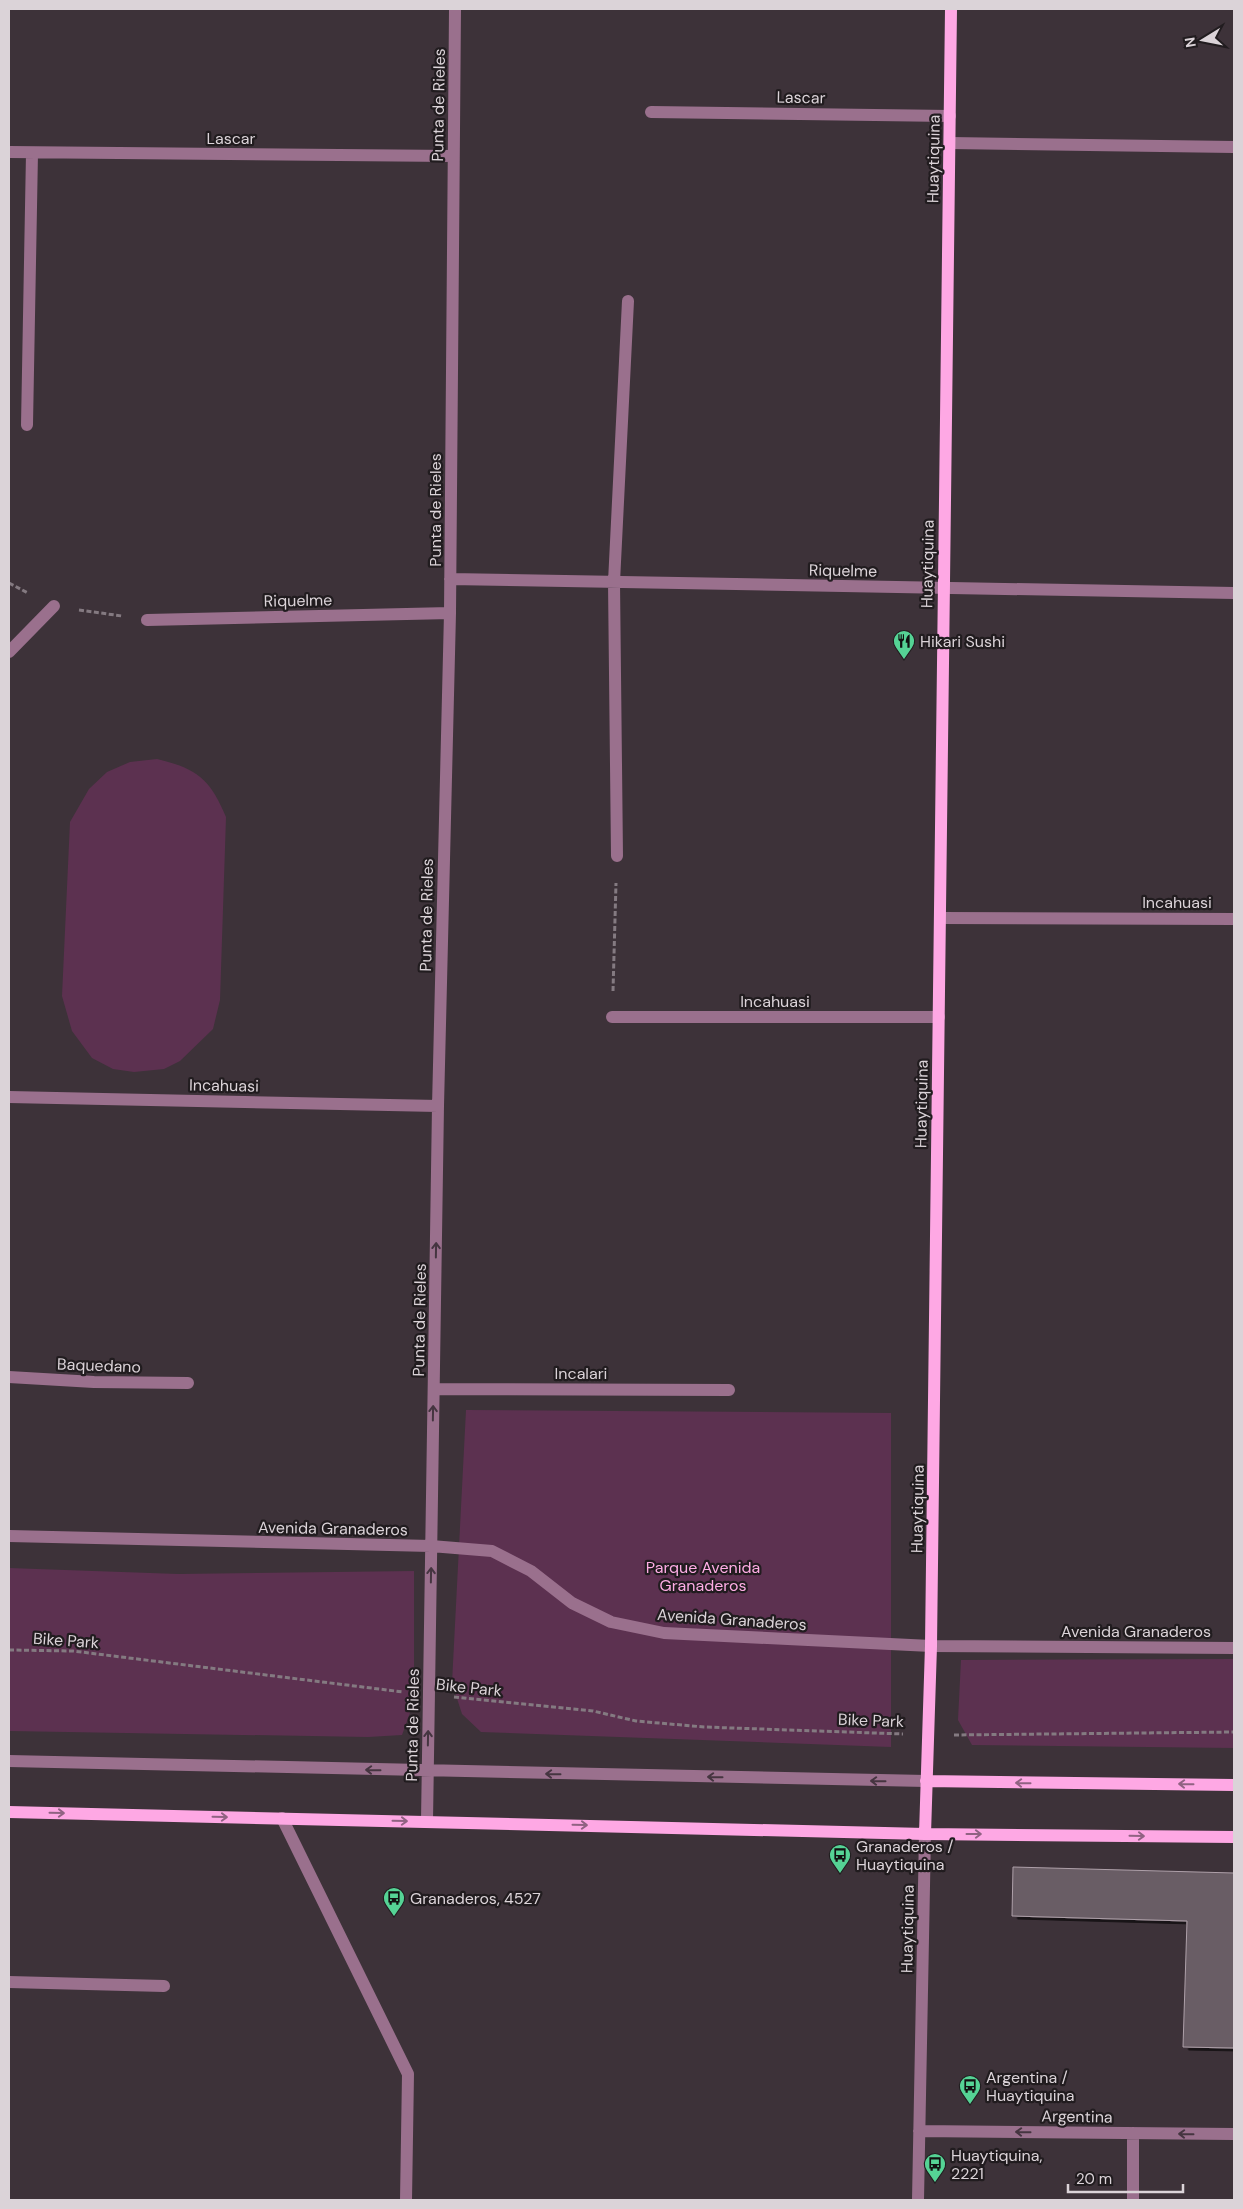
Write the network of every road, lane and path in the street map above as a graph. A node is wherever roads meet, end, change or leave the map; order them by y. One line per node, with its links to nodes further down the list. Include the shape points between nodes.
1 (455, 9): 9 (street, Punta de Rieles)
2 (951, 9): 4 (main road, Huaytiquina)
3 (651, 112): 4 (street, Lascar)
4 (950, 116): 5 (main road, Huaytiquina)
5 (950, 143): 6 (street); 14 (main road, Huaytiquina)
6 (1234, 147)
7 (9, 152): 8 (street, Lascar)
8 (32, 153): 9 (street, Lascar); 11 (street)
9 (453, 156): 12 (street, Punta de Rieles)
10 (628, 301): 13 (street)
11 (27, 425)
12 (450, 579): 13 (street, Riquelme); 17 (street, Punta de Rieles)
13 (614, 582): 14 (street, Riquelme); 20 (street)
14 (943, 588): 15 (street, Riquelme); 21 (main road, Huaytiquina)
15 (1234, 593)
16 (54, 606): 19 (street)
17 (450, 613): 18 (street, Riquelme); 26 (street, Punta de Rieles)
18 (147, 620)
19 (9, 652)
20 (617, 856): 23 (path)
21 (940, 918): 22 (street, Incahuasi); 24 (main road, Huaytiquina)
22 (1234, 919)
23 (612, 1017): 24 (street, Incahuasi)
24 (939, 1017): 33 (main road, Huaytiquina)
25 (9, 1096): 26 (street, Incahuasi)
26 (438, 1106): 29 (street, Punta de Rieles, one-way to 26)
27 (9, 1377): 28 (street, Baquedano)
28 (188, 1383)
29 (434, 1389): 30 (street, Incalari); 32 (street, Punta de Rieles, one-way to 29)
30 (728, 1390)
31 (9, 1536): 32 (street, Avenida Granaderos)
32 (431, 1546): 33 (street, Avenida Granaderos, via 492,1551 530,1571 572,1602 611,1622 664,1632); 36 (street, Punta de Rieles, one-way to 32)
33 (931, 1646): 34 (street, Avenida Granaderos); 38 (main road, Huaytiquina)
34 (1234, 1648)
35 (9, 1650): 36 (path, Bike Park, via 73,1651)
36 (429, 1695): 38 (path, Bike Park, via 593,1711 636,1721 704,1727); 40 (street, Punta de Rieles, one-way to 36)
37 (1234, 1732): 38 (path, Bike Park)
38 (927, 1735): 41 (main road, Huaytiquina)
39 (9, 1761): 40 (street, one-way to 39)
40 (427, 1772): 41 (street, one-way to 40); 45 (street, Punta de Rieles)
41 (926, 1781): 42 (main road, one-way to 41); 46 (main road, Huaytiquina)
42 (1234, 1785)
43 (9, 1812): 44 (main road, one-way to 44)
44 (282, 1818): 45 (main road, one-way to 45); 53 (street, via 408,2074)
45 (427, 1821): 46 (main road, one-way to 46)
46 (925, 1834): 47 (main road, one-way to 47); 50 (street, Huaytiquina)
47 (1234, 1837)
48 (9, 1982): 49 (street)
49 (164, 1986)
50 (919, 2131): 51 (street, Argentina, one-way to 50); 54 (street, Huaytiquina)
51 (1133, 2133): 52 (street, Argentina, one-way to 51); 55 (street)
52 (1234, 2134)
53 (406, 2200)
54 (918, 2200)
55 (1133, 2200)

